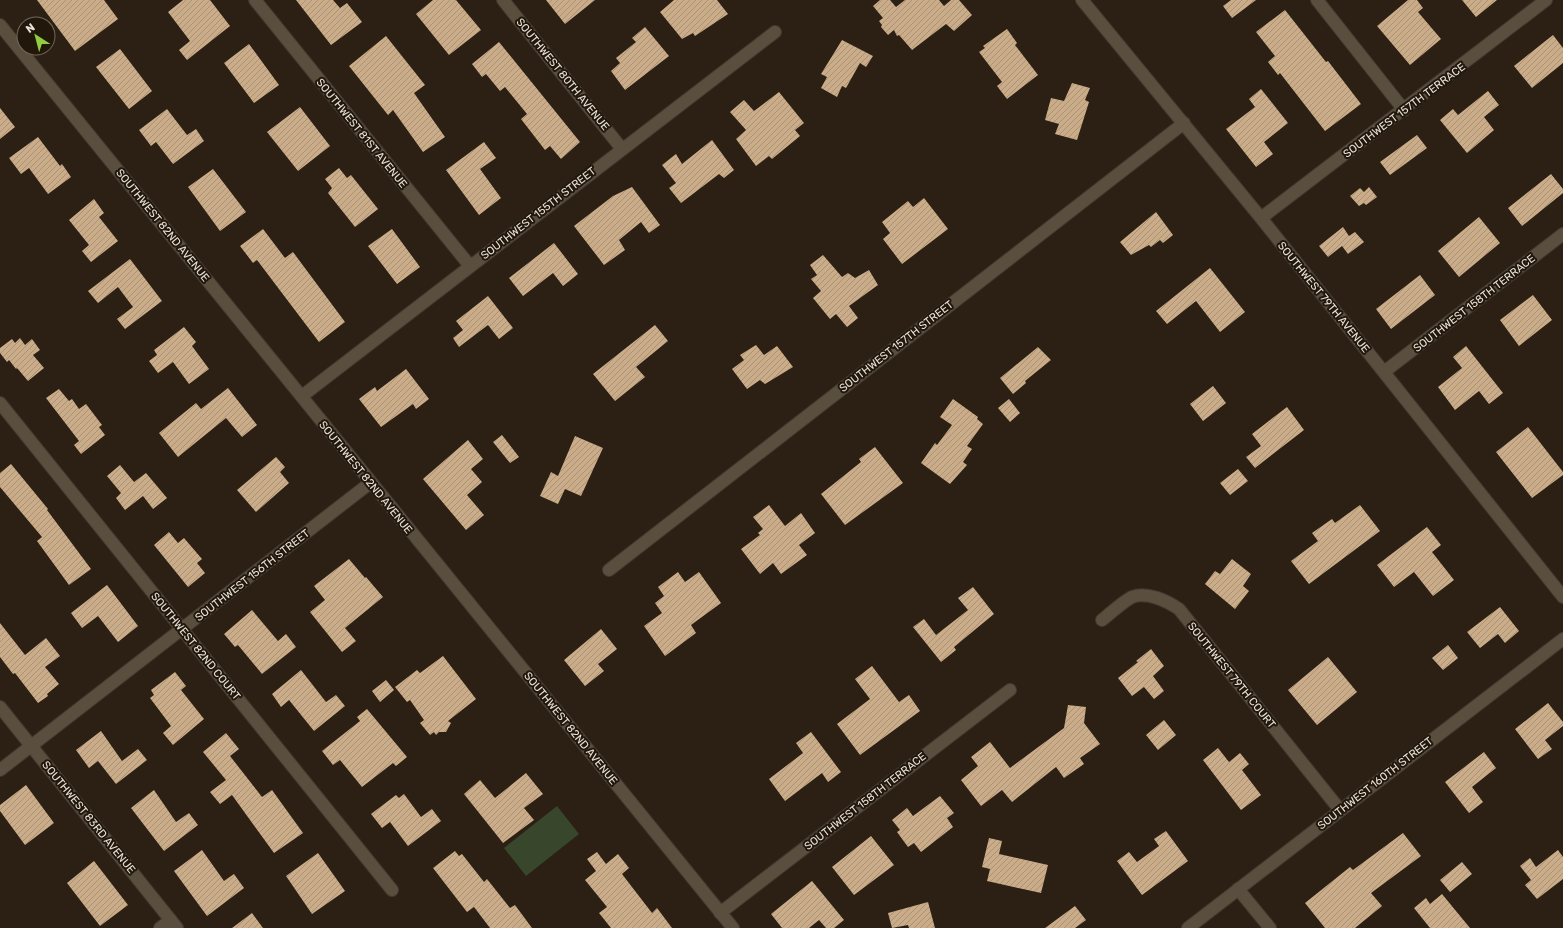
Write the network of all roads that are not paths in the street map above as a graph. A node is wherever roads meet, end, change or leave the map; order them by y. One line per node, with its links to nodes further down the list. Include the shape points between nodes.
1 (255, 0): 13 (street, SOUTHWEST 81ST AVENUE)
2 (503, 0): 10 (street, SOUTHWEST 80TH AVENUE)
3 (1082, 0): 9 (street, SOUTHWEST 79TH AVENUE)
4 (1317, 0): 8 (street)
5 (1546, 0): 8 (street, SOUTHWEST 157TH TERRACE)
6 (0, 25): 15 (street, SOUTHWEST 82ND AVENUE)
7 (775, 32): 10 (street, SOUTHWEST 155TH STREET)
8 (1404, 110): 11 (street, SOUTHWEST 157TH TERRACE)
9 (1184, 123): 11 (street, SOUTHWEST 79TH AVENUE); 18 (street, SOUTHWEST 157TH STREET)
10 (622, 149): 13 (street, SOUTHWEST 155TH STREET)
11 (1261, 218): 14 (street, SOUTHWEST 79TH AVENUE)
12 (1563, 234): 14 (street, SOUTHWEST 158TH TERRACE)
13 (470, 266): 15 (street, SOUTHWEST 155TH STREET)
14 (1384, 372): 19 (street, SOUTHWEST 79TH AVENUE)
15 (302, 396): 17 (street, SOUTHWEST 82ND AVENUE)
16 (0, 403): 21 (street, SOUTHWEST 82ND COURT)
17 (370, 483): 21 (street, SOUTHWEST 156TH STREET); 30 (street, SOUTHWEST 82ND AVENUE)
18 (609, 570)
19 (1563, 597)
20 (1102, 620): 27 (street, SOUTHWEST 79TH COURT, via 1133,597 1143,595 1158,598 1179,610)
21 (182, 629): 25 (street, SOUTHWEST 156TH STREET); 29 (street, SOUTHWEST 82ND COURT)
22 (1563, 639): 27 (street, SOUTHWEST 160TH STREET)
23 (1010, 690): 30 (street, SOUTHWEST 158TH TERRACE)
24 (0, 707): 25 (street, SOUTHWEST 83RD AVENUE)
25 (32, 746): 26 (street, SOUTHWEST 156TH STREET); 31 (street, SOUTHWEST 83RD AVENUE)
26 (0, 770)
27 (1340, 810): 28 (street, SOUTHWEST 160TH STREET)
28 (1238, 889): 34 (street, SOUTHWEST 160TH STREET); 35 (street)
29 (392, 890)
30 (720, 913): 33 (street, SOUTHWEST 82ND AVENUE)
31 (174, 924): 32 (street)
32 (160, 928)
33 (733, 928)
34 (1188, 928)
35 (1270, 928)

